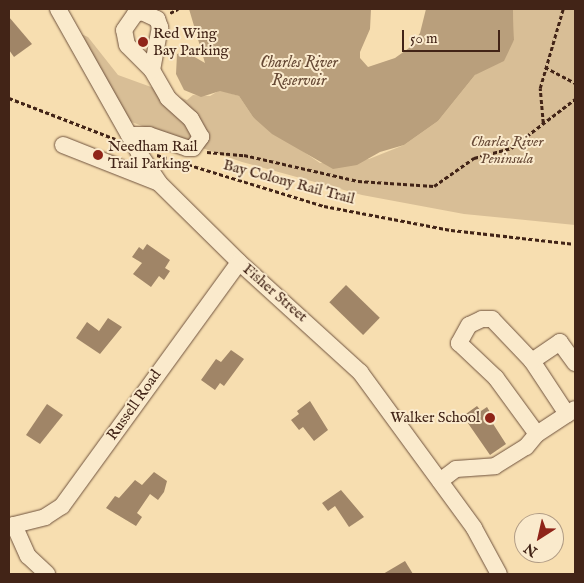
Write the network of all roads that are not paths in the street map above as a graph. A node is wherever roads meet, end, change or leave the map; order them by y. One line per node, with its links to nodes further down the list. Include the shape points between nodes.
1 (58, 9): 3 (street, Fisher Street)
2 (152, 70): 3 (street, via 168,98 199,130 201,137 193,148 149,135)
3 (132, 140): 5 (street, Fisher Street)
4 (64, 145): 5 (street)
5 (159, 183): 6 (street, Fisher Street)
6 (239, 262): 11 (street, Fisher Street, via 347,358 381,398); 12 (street, Russell Road, via 62,506 45,517)
7 (532, 361): 8 (street, via 560,342); 9 (street); 10 (street, via 492,319 482,319 469,325 459,343 496,378)
8 (575, 363)
9 (571, 412): 10 (street)
10 (537, 434): 11 (street, via 526,447 495,466 456,469)
11 (440, 481): 14 (street, Fisher Street, via 474,528)
12 (11, 526): 13 (street, via 28,556)
13 (47, 574)
14 (499, 574)

